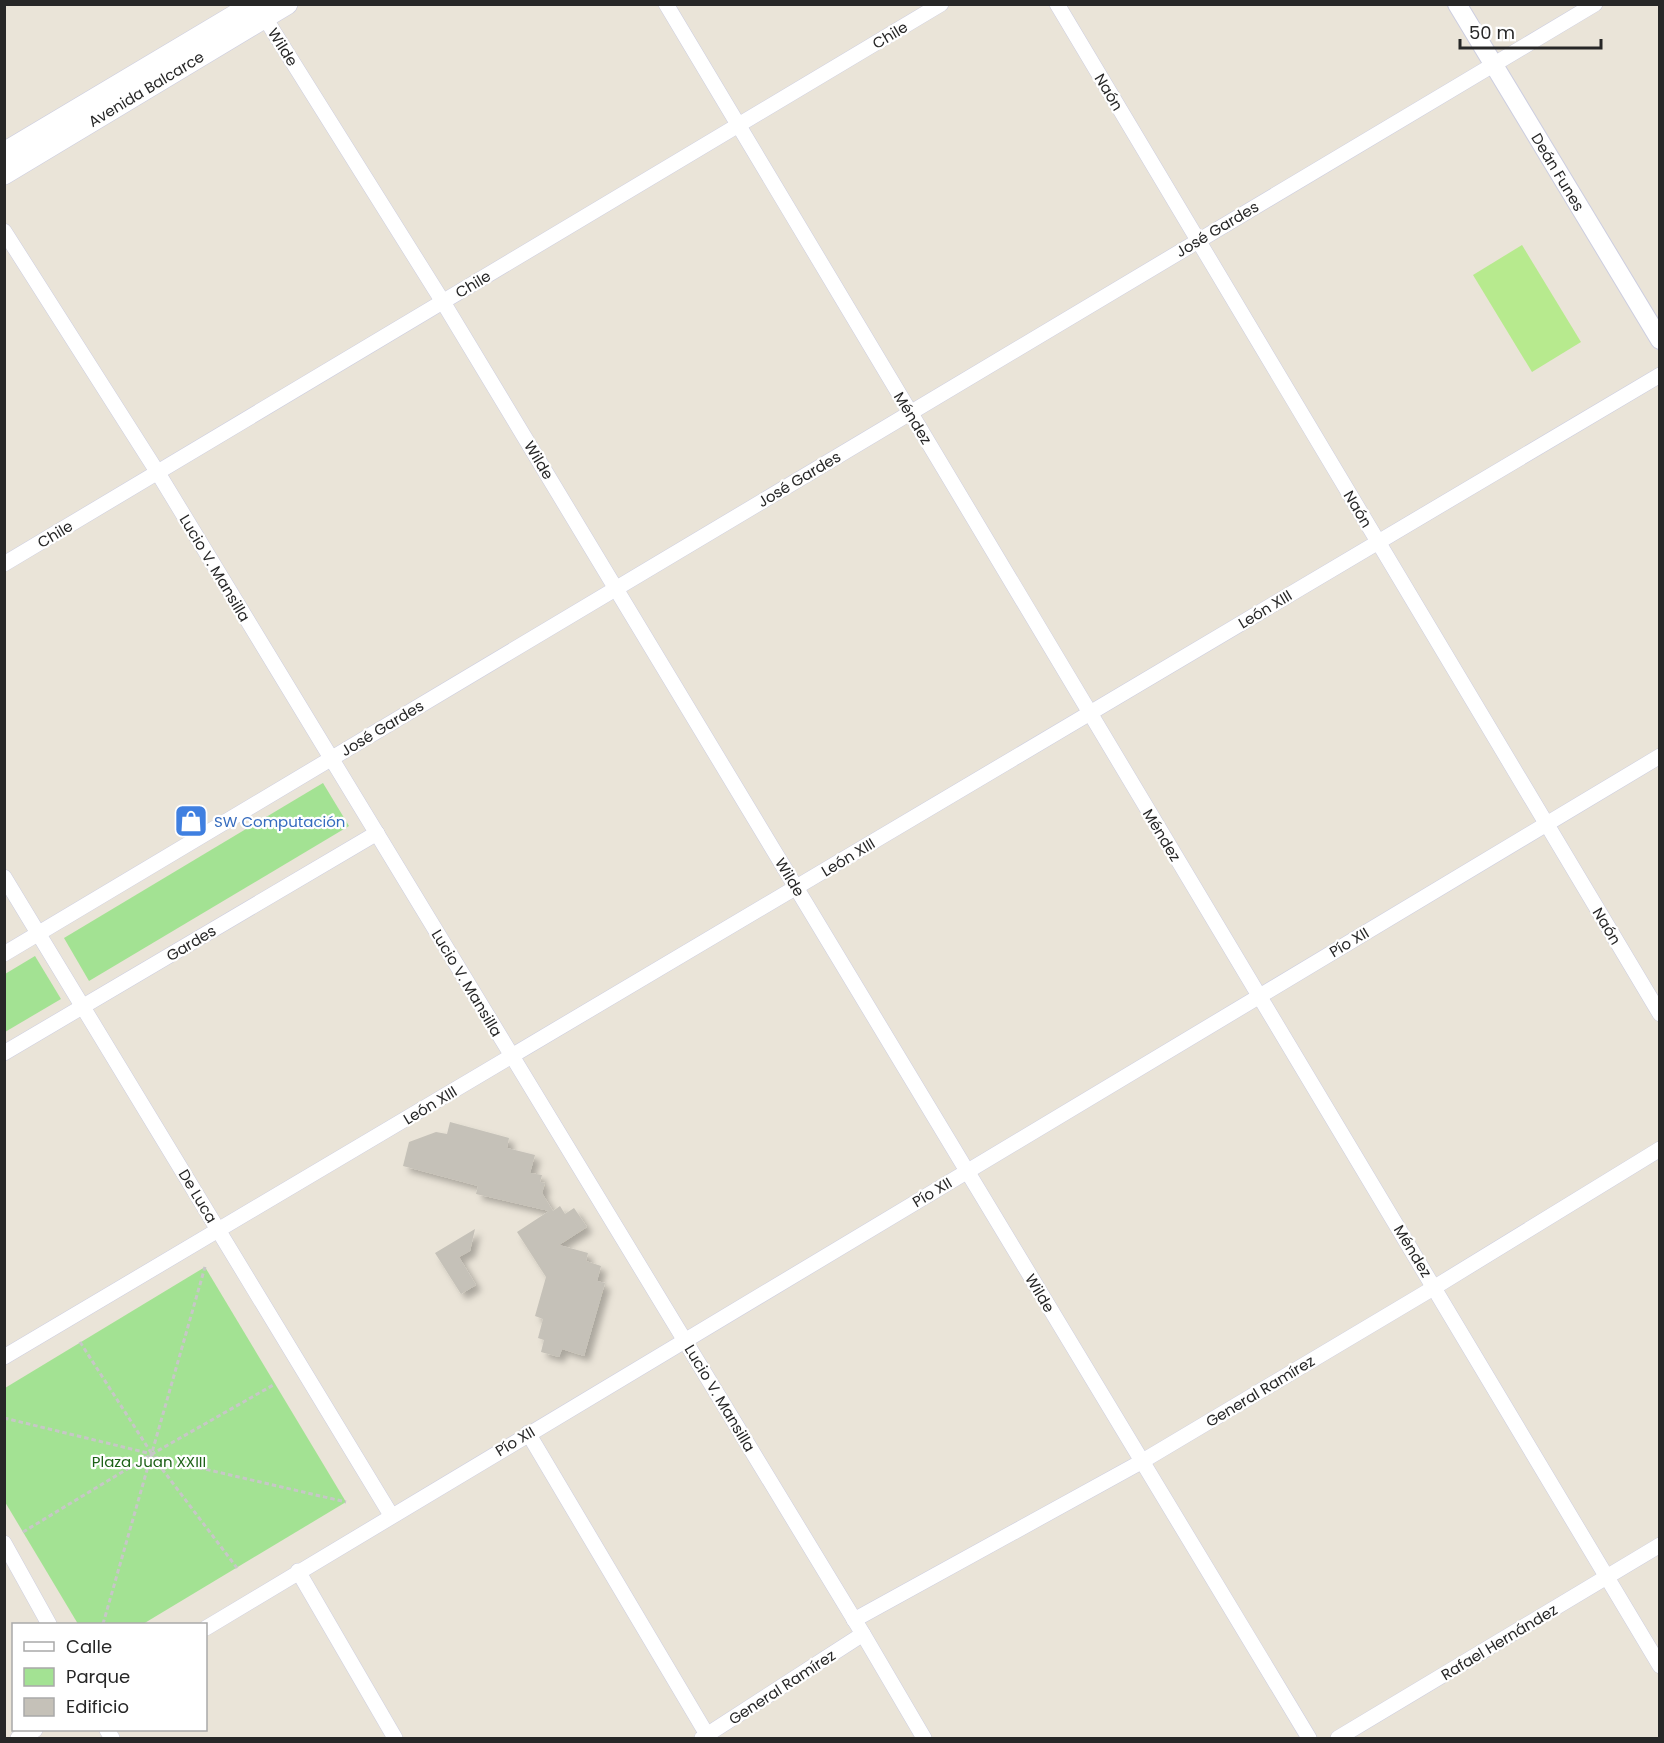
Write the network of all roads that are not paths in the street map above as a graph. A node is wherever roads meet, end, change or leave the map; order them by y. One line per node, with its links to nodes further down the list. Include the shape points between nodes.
1 (287, 4): 7 (main road, Avenida Balcarce)
2 (666, 4): 9 (street, Méndez)
3 (940, 4): 9 (street, Chile)
4 (1057, 4): 13 (street, Naón)
5 (1458, 4): 8 (street, Deán Funes)
6 (1595, 4): 8 (street, José Gardes)
7 (259, 9): 10 (main road, Avenida Balcarce); 11 (main road, Avenida Balcarce); 14 (street, Wilde)
8 (1493, 64): 13 (street, José Gardes); 15 (street, Deán Funes)
9 (738, 125): 14 (street, Chile); 17 (street, Méndez)
10 (4, 153)
11 (4, 174)
12 (4, 231): 18 (street, Lucio V. Mansilla)
13 (1198, 240): 17 (street, José Gardes); 19 (street, Naón)
14 (443, 302): 18 (street, Chile); 21 (street, Wilde)
15 (1659, 340)
16 (1659, 375): 19 (street, León XIII)
17 (910, 412): 21 (street, José Gardes); 22 (street, Méndez)
18 (158, 473): 20 (street, Chile); 24 (street, Lucio V. Mansilla)
19 (1378, 542): 22 (street, León XIII); 25 (street, Naón)
20 (4, 564)
21 (616, 588): 24 (street, José Gardes); 28 (street, Wilde)
22 (1089, 713): 28 (street, León XIII); 31 (street, Méndez)
23 (1659, 756): 25 (street, Pío XII)
24 (331, 759): 26 (street, Lucio V. Mansilla); 29 (street, José Gardes)
25 (1546, 824): 31 (street, Pío XII); 33 (street, Naón)
26 (377, 834): 32 (street, Gardes); 35 (street, Lucio V. Mansilla)
27 (4, 877): 29 (street, De Luca)
28 (796, 887): 35 (street, León XIII); 37 (street, Wilde)
29 (39, 933): 30 (street, José Gardes); 32 (street, De Luca)
30 (4, 954)
31 (1258, 996): 37 (street, Pío XII); 39 (street, Méndez)
32 (83, 1006): 34 (street, Gardes); 38 (street, De Luca)
33 (1659, 1014)
34 (4, 1053)
35 (512, 1056): 38 (street, León XIII); 40 (street, Lucio V. Mansilla)
36 (1659, 1149): 39 (street, General Ramírez)
37 (967, 1171): 40 (street, Pío XII); 43 (street, Wilde)
38 (218, 1230): 41 (street, León XIII); 44 (street, De Luca)
39 (1435, 1287): 43 (street, General Ramírez); 48 (street, Méndez)
40 (684, 1340): 42 (street, Pío XII); 49 (street, Lucio V. Mansilla)
41 (4, 1357)
42 (528, 1433): 44 (street, Pío XII); 57 (street)
43 (1141, 1462): 49 (street, General Ramírez); 59 (street, Wilde)
44 (391, 1515): 47 (street, Pío XII)
45 (4, 1543): 50 (street)
46 (1659, 1545): 48 (street, Rafael Hernández)
47 (298, 1571): 51 (street, Pío XII); 56 (street)
48 (1606, 1577): 53 (street, Méndez); 60 (street, Rafael Hernández)
49 (854, 1620): 52 (street, Lucio V. Mansilla)
50 (48, 1623)
51 (207, 1627)
52 (863, 1635): 57 (street, General Ramírez); 58 (street, Lucio V. Mansilla)
53 (1659, 1666)
54 (32, 1731): 55 (street)
55 (18, 1738)
56 (395, 1738)
57 (706, 1738)
58 (924, 1738)
59 (1309, 1738)
60 (1338, 1738)

